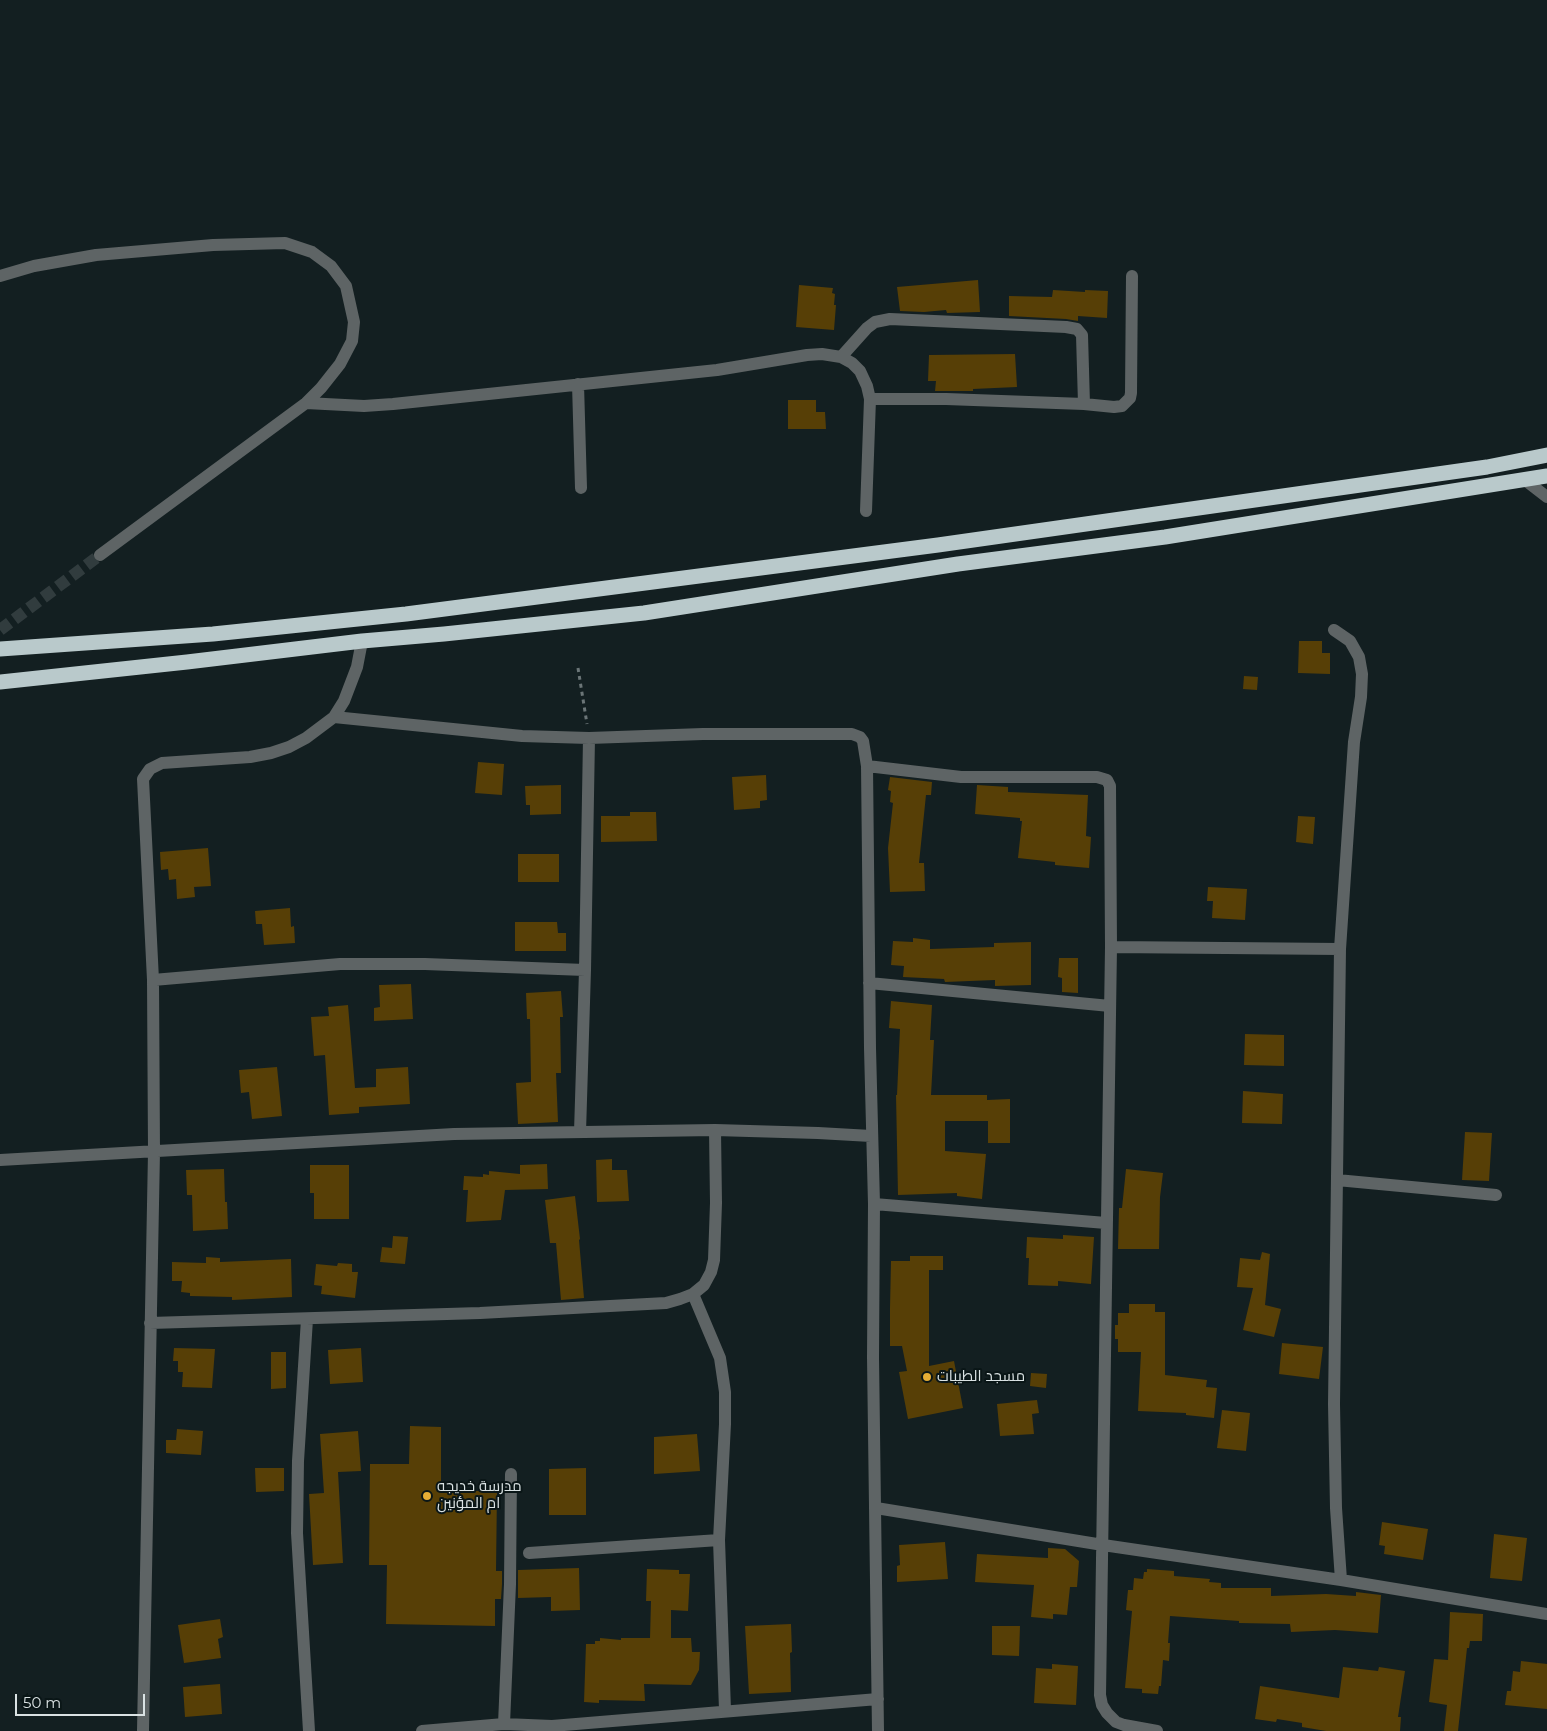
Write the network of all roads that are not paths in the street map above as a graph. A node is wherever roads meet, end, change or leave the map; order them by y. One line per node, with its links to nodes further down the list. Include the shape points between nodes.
1 (0, 276): 6 (street, via 34,266 96,255 204,246 285,243 312,252 331,266 346,286 354,322 352,341 340,364)
2 (1132, 276): 7 (street, via 1130,398 1122,406)
3 (841, 357): 4 (street, via 807,355 717,370); 5 (street, via 860,371); 7 (street, via 867,328 875,322 890,319 1077,329 1084,343)
4 (578, 384): 6 (street, via 364,406); 11 (street)
5 (870, 399): 7 (street); 13 (street)
6 (306, 403): 14 (street)
7 (1084, 404)
8 (1547, 455): 17 (highway, via 1487,467 938,545 406,614 213,634)
9 (1547, 476): 10 (highway)
10 (1525, 480): 12 (street); 16 (highway, via 653,612)
11 (580, 488)
12 (1547, 497)
13 (866, 511)
14 (100, 555)
15 (1334, 630): 23 (street, via 1350,641 1359,657 1362,674 1354,742)
16 (362, 640): 18 (highway); 19 (street, via 351,683)
17 (0, 649)
18 (0, 682)
19 (334, 718): 20 (street, via 522,736); 25 (street, via 306,738 271,753 226,760 162,763 146,773 143,784)
20 (589, 738): 21 (street, via 852,734 863,741); 24 (street)
21 (867, 766): 22 (street, via 962,777 1097,777 1107,780 1110,786); 26 (street)
22 (1111, 947): 23 (street); 27 (street)
23 (1340, 949): 33 (street)
24 (585, 970): 25 (street, via 340,964); 29 (street)
25 (153, 980): 31 (street)
26 (869, 982): 27 (street); 30 (street)
27 (1110, 1006): 36 (street)
28 (715, 1130): 29 (street); 30 (street); 37 (street, via 714,1260 704,1285)
29 (580, 1132): 31 (street, via 395,1137)
30 (871, 1136): 35 (street)
31 (154, 1152): 32 (street); 39 (street)
32 (0, 1160)
33 (1337, 1180): 34 (street); 45 (street, via 1334,1404)
34 (1496, 1195)
35 (874, 1204): 36 (street); 41 (street)
36 (1106, 1223): 43 (street)
37 (692, 1294): 38 (street, via 666,1303); 42 (street, via 720,1358 725,1392)
38 (307, 1319): 39 (street); 52 (street, via 297,1533)
39 (150, 1323): 51 (street)
40 (511, 1474): 49 (street)
41 (876, 1508): 43 (street); 47 (street)
42 (719, 1540): 44 (street); 48 (street)
43 (1102, 1545): 45 (street); 55 (street, via 1102,1705 1116,1722)
44 (529, 1553)
45 (1341, 1580): 46 (street)
46 (1547, 1614)
47 (878, 1699): 48 (street); 54 (street)
48 (726, 1710): 50 (street)
49 (504, 1724): 50 (street); 53 (street)
50 (552, 1728)
51 (143, 1731)
52 (309, 1731)
53 (422, 1731)
54 (878, 1731)
55 (1157, 1731)

